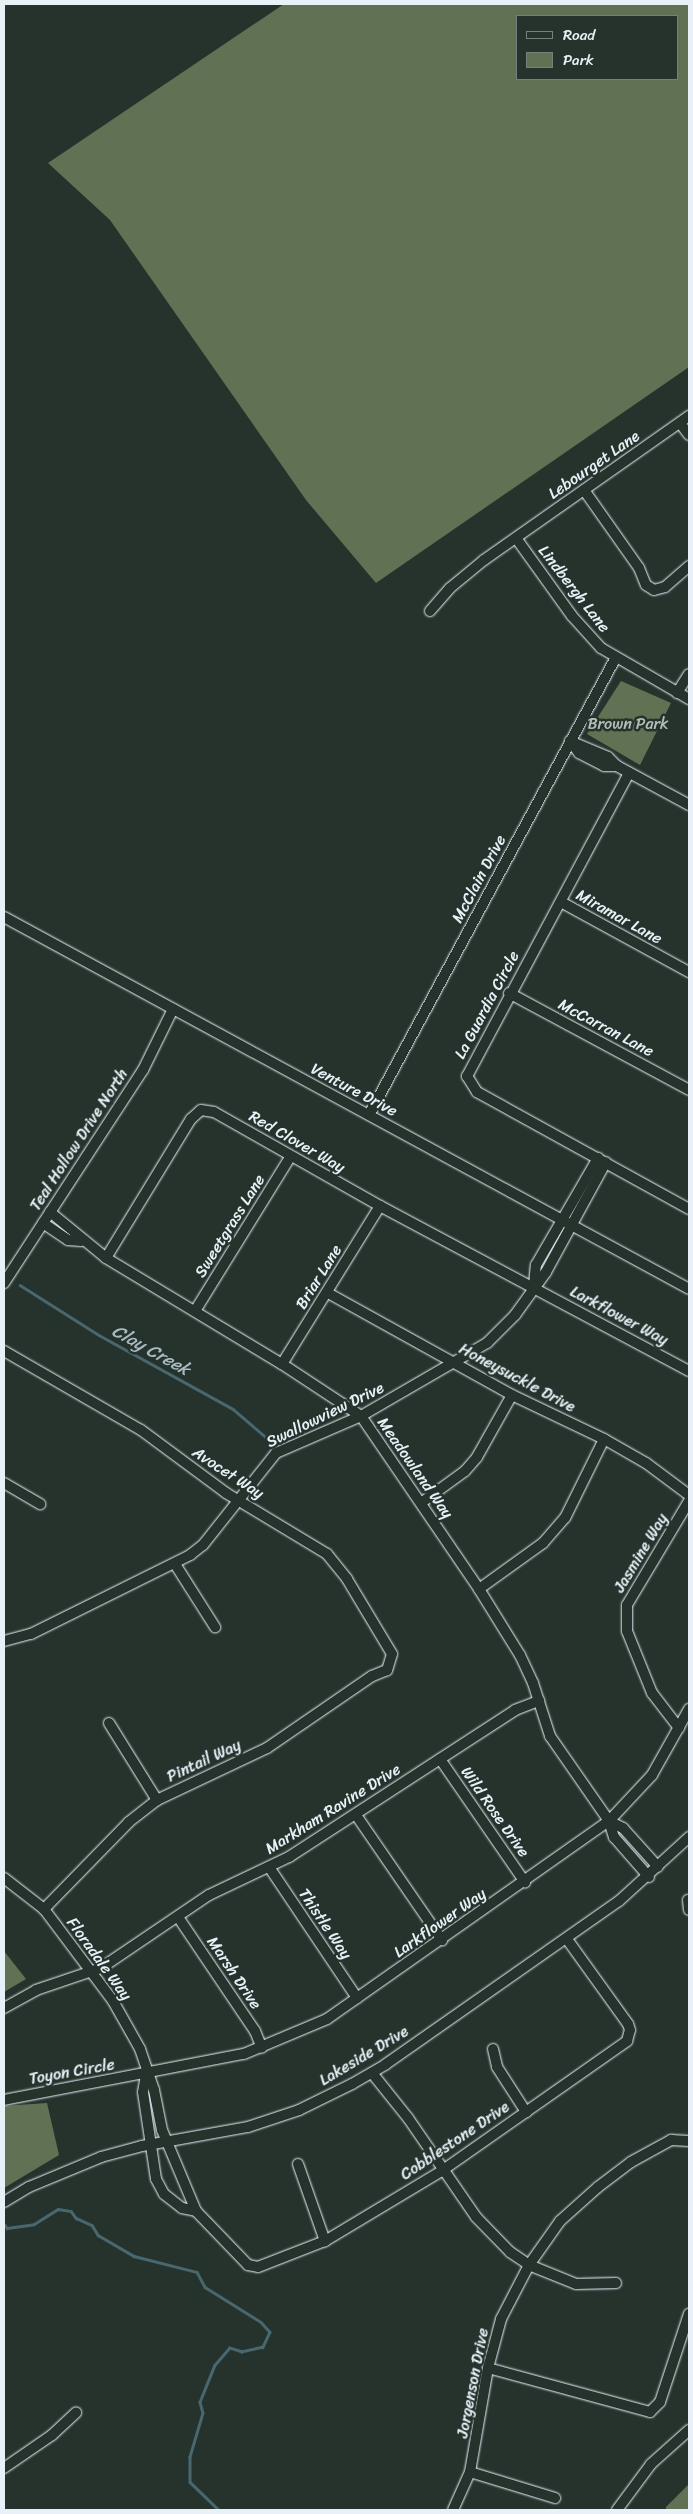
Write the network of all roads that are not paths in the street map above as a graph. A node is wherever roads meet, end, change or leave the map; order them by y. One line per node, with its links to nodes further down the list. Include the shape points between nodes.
1 (689, 416): 2 (street, Lebourget Lane)
2 (680, 422): 3 (street); 4 (street, Lebourget Lane)
3 (689, 436)
4 (584, 490): 5 (street, Lebourget Lane); 6 (street, via 639,568 646,585 654,590 665,587)
5 (516, 538): 7 (street, Lebourget Lane, via 466,574); 8 (street, Lindbergh Lane, via 584,631)
6 (689, 566)
7 (430, 611)
8 (616, 659): 10 (street, Lindbergh Lane); 12 (street, McClain Drive)
9 (689, 674): 10 (street)
10 (677, 693): 11 (street, Lindbergh Lane)
11 (689, 699)
12 (570, 741): 13 (street, via 608,757); 21 (street, McClain Drive)
13 (629, 772): 14 (street); 15 (street, La Guardia Circle)
14 (689, 805)
15 (561, 902): 17 (street, Miramar Lane); 18 (street, La Guardia Circle)
16 (4, 917): 19 (street, Venture Drive)
17 (689, 972)
18 (509, 993): 20 (street, McCarran Lane); 23 (street, La Guardia Circle, via 469,1066 467,1076 471,1085 477,1092)
19 (173, 1009): 21 (street, Venture Drive); 26 (street, Teal Hollow Drive North, via 143,1070)
20 (689, 1090)
21 (369, 1115): 27 (street, Venture Drive)
22 (290, 1157): 24 (street, Red Clover Way); 31 (street, Red Clover Way, via 214,1112 201,1110 191,1119); 36 (street, Sweetgrass Lane)
23 (602, 1160): 25 (street, La Guardia Circle); 27 (street, Swallowview Drive); 29 (street, Swallowview Drive)
24 (380, 1206): 33 (street, Red Clover Way); 35 (street, Briar Lane)
25 (689, 1209)
26 (50, 1212): 28 (street, Teal Hollow Drive North); 30 (street, Meadowland Way, via 75,1230)
27 (562, 1220): 29 (street, Venture Drive); 33 (street, Swallowview Drive, via 536,1265)
28 (43, 1223): 30 (street, Meadowland Way, via 68,1240); 32 (street, Teal Hollow Drive North)
29 (572, 1225): 33 (street, Swallowview Drive); 34 (street, Venture Drive)
30 (81, 1241): 31 (street, Meadowland Way)
31 (106, 1258): 36 (street, Meadowland Way)
32 (4, 1283)
33 (534, 1287): 38 (street, Swallowview Drive, via 503,1328); 40 (street, Larkflower Way)
34 (689, 1289)
35 (328, 1292): 38 (street, Honeysuckle Drive); 39 (street, Briar Lane)
36 (195, 1311): 39 (street, Meadowland Way)
37 (4, 1351): 46 (street, Avocet Way, via 141,1430)
38 (456, 1362): 41 (street, Honeysuckle Drive); 42 (street, Swallowview Drive)
39 (282, 1364): 42 (street, Meadowland Way)
40 (689, 1371)
41 (512, 1395): 43 (street, Honeysuckle Drive); 48 (street, via 477,1458 465,1472)
42 (361, 1416): 46 (street, Swallowview Drive, via 276,1453); 48 (street, Meadowland Way)
43 (604, 1438): 45 (street, Honeysuckle Drive, via 646,1463); 51 (street, via 565,1518 543,1543)
44 (4, 1483): 49 (street)
45 (689, 1495)
46 (237, 1500): 50 (street, Swallowview Drive, via 204,1545); 54 (street, Avocet Way, via 313,1544 338,1564 392,1654)
47 (689, 1501): 58 (street, Jasmine Way, via 628,1605 626,1631 652,1693)
48 (421, 1503): 51 (street, Meadowland Way)
49 (40, 1504)
50 (176, 1564): 52 (street); 53 (street, Swallowview Drive, via 31,1634)
51 (479, 1589): 55 (street, Meadowland Way, via 520,1655)
52 (215, 1627)
53 (4, 1641)
54 (392, 1661): 60 (street, Pintail Way, via 387,1670 372,1676 267,1748)
55 (539, 1701): 59 (street, Markham Ravine Drive, via 515,1710); 62 (street, Meadowland Way, via 550,1736)
56 (689, 1709): 58 (street, Larkflower Way)
57 (108, 1723): 60 (street)
58 (679, 1728): 62 (street, Larkflower Way, via 652,1776)
59 (440, 1759): 61 (street, Markham Ravine Drive); 68 (street, Wild Rose Drive)
60 (157, 1800): 69 (street, Pintail Way, via 128,1822)
61 (356, 1815): 64 (street, Markham Ravine Drive); 72 (street)
62 (609, 1821): 65 (street, Meadowland Way, via 623,1828); 66 (street, Meadowland Way, via 614,1837); 68 (street, Larkflower Way)
63 (689, 1836): 65 (street, Lakeside Drive)
64 (268, 1867): 70 (street, Markham Ravine Drive, via 222,1888); 74 (street, Thistle Way)
65 (658, 1867): 66 (street, Lakeside Drive)
66 (649, 1877): 71 (street, Lakeside Drive)
67 (4, 1878): 69 (street, Floradale Way)
68 (525, 1882): 72 (street, Larkflower Way)
69 (44, 1909): 73 (street, Floradale Way)
70 (178, 1917): 73 (street, Markham Ravine Drive); 76 (street, Marsh Drive, via 255,2031)
71 (566, 1939): 78 (street, Lakeside Drive); 81 (street, Cobblestone Drive, via 628,2024 630,2036 622,2046)
72 (442, 1940): 74 (street, Larkflower Way)
73 (91, 1973): 75 (street, via 36,1990); 79 (street, Floradale Way, via 128,2026 140,2050)
74 (357, 1998): 76 (street, Larkflower Way, via 327,2019)
75 (4, 2008)
76 (262, 2048): 79 (street, Larkflower Way)
77 (493, 2049): 81 (street, via 497,2067)
78 (372, 2073): 83 (street, Lakeside Drive, via 275,2118 229,2131); 86 (street)
79 (146, 2074): 80 (street, Toyon Circle); 83 (street, Floradale Way, via 154,2090); 84 (street, Floradale Way, via 143,2092)
80 (4, 2100)
81 (526, 2112): 86 (street, Cobblestone Drive)
82 (689, 2141): 90 (street, Jorgenson Drive, via 671,2140 631,2162 598,2187 560,2221)
83 (167, 2142): 84 (street, Lakeside Drive); 88 (street, Cobblestone Drive)
84 (150, 2145): 87 (street, Lakeside Drive, via 79,2165); 88 (street, Cobblestone Drive, via 159,2186 182,2208)
85 (298, 2164): 89 (street)
86 (443, 2170): 89 (street, Cobblestone Drive); 90 (street, via 491,2235)
87 (4, 2202)
88 (196, 2211): 89 (street, Cobblestone Drive, via 248,2265 258,2268)
89 (325, 2241)
90 (529, 2265): 91 (street, via 576,2284); 95 (street, Jorgenson Drive, via 501,2319)
91 (616, 2283)
92 (689, 2314): 93 (street)
93 (678, 2349): 94 (street); 95 (street, via 660,2402 650,2412)
94 (689, 2352)
95 (488, 2368): 99 (street, Jorgenson Drive)
96 (76, 2413): 98 (street, via 52,2435)
97 (689, 2430): 102 (street, via 651,2464)
98 (4, 2468)
99 (470, 2472): 100 (street); 101 (street, Jorgenson Drive)
100 (555, 2498)
101 (453, 2510)
102 (617, 2510)

